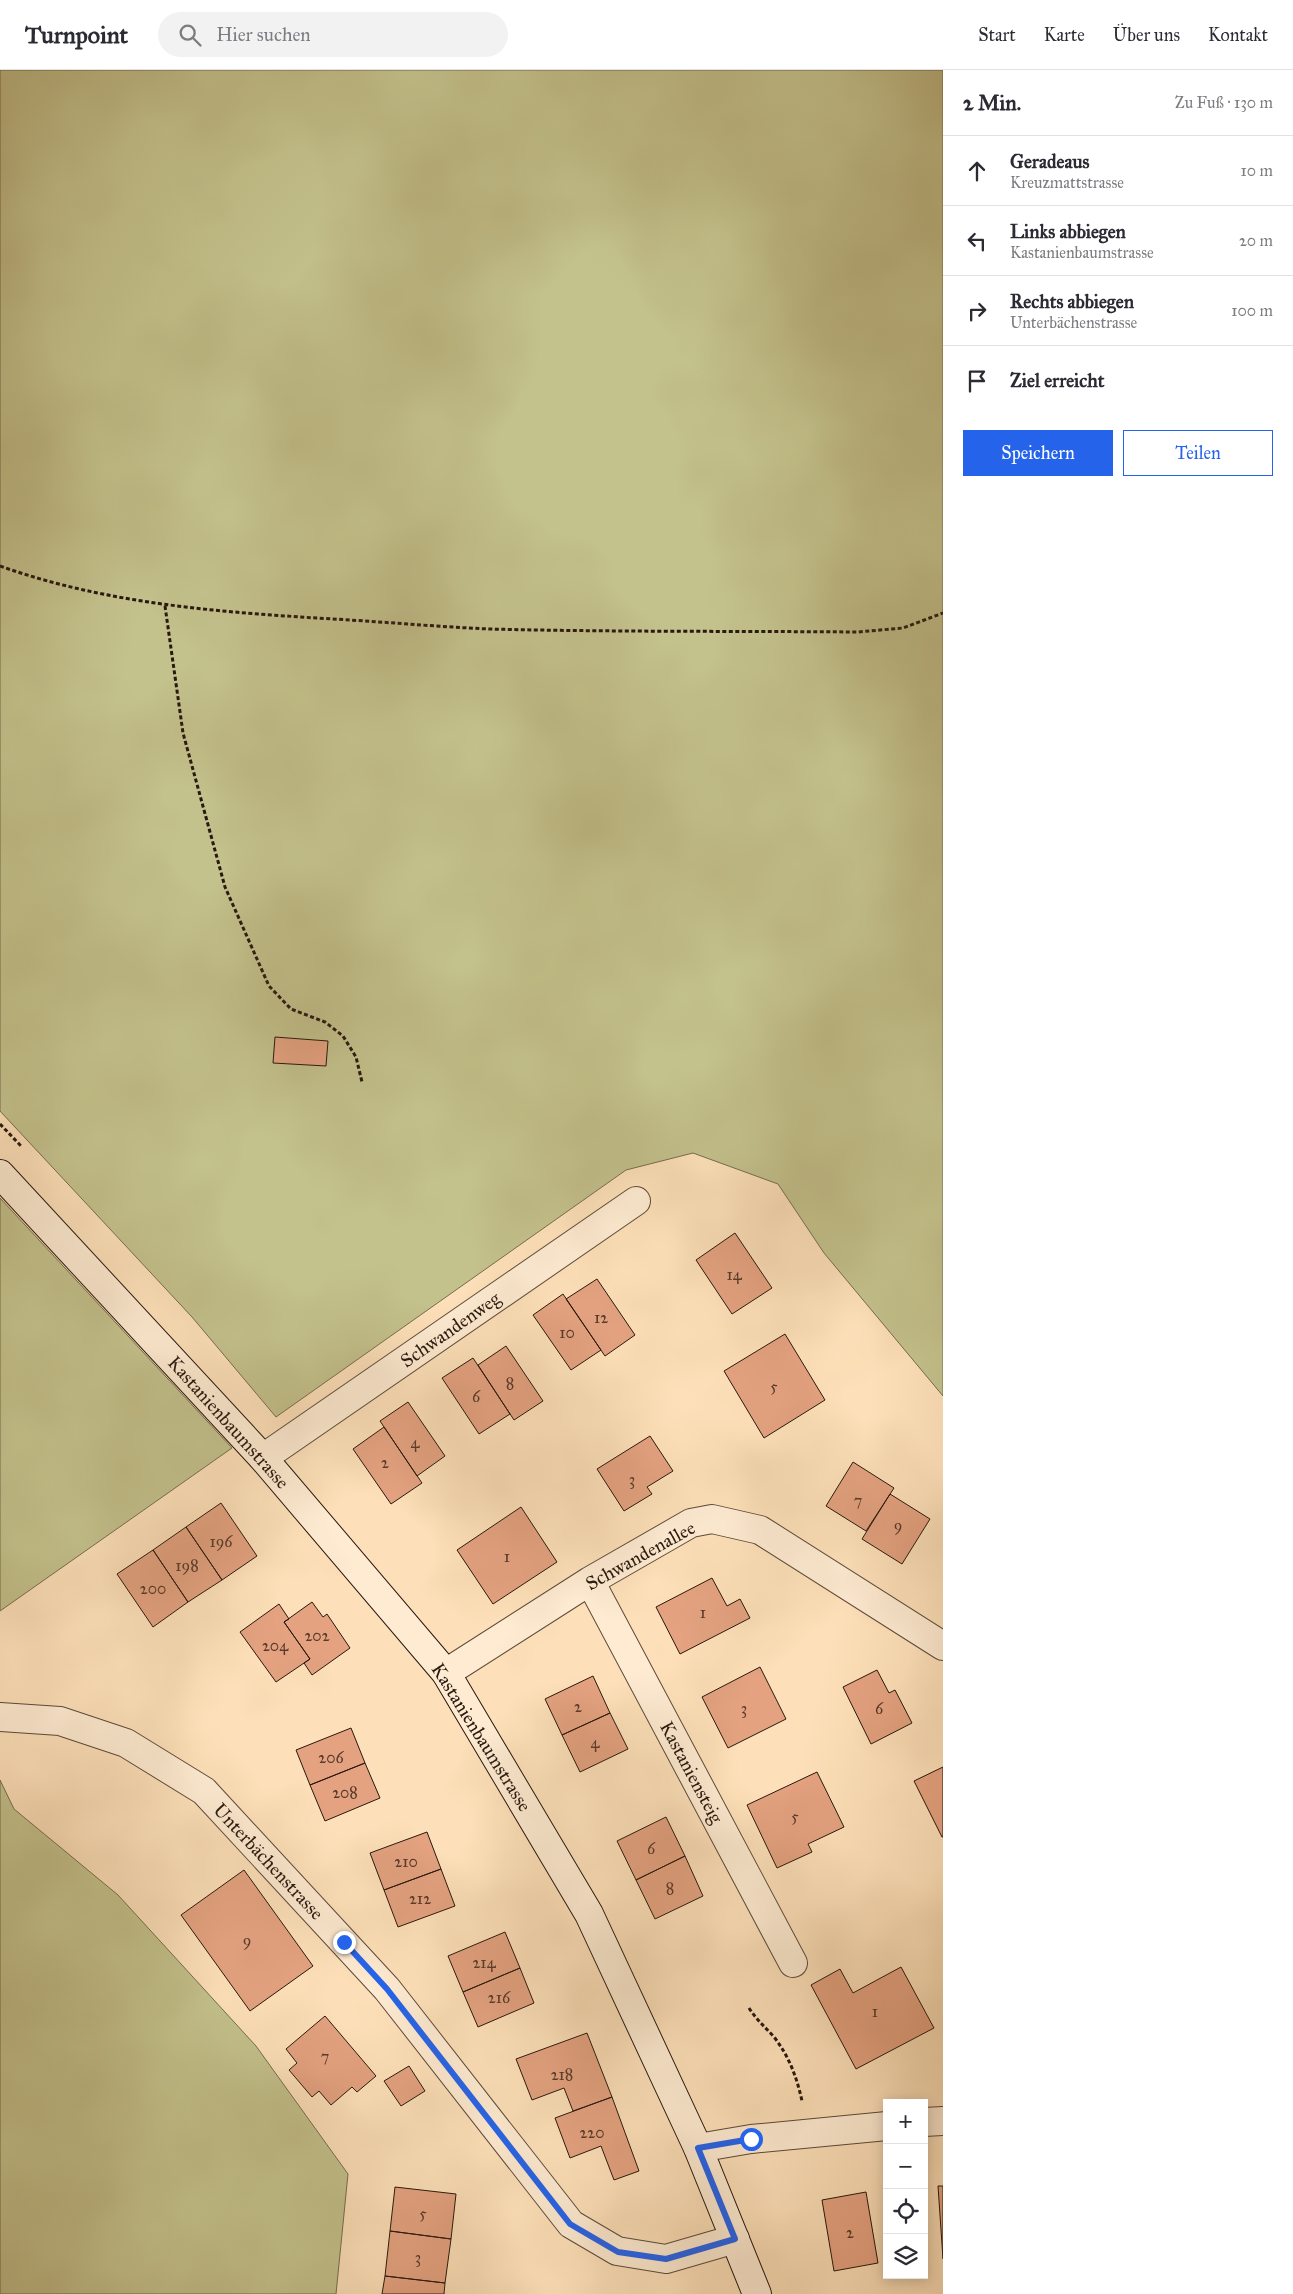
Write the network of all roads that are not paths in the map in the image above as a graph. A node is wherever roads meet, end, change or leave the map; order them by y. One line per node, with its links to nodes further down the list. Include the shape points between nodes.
1 (0, 1174): 3 (street, Kastanienbaumstrasse)
2 (636, 1201): 3 (street, Schwandenweg)
3 (263, 1458): 6 (street, Kastanienbaumstrasse)
4 (590, 1581): 5 (street, Schwandenallee, via 691,1523 712,1519 760,1530); 6 (street, Schwandenallee); 8 (street, Kastaniensteig)
5 (943, 1646)
6 (446, 1673): 12 (street, Kastanienbaumstrasse, via 589,1914)
7 (0, 1717): 13 (street, Unterbächenstrasse, via 60,1721 126,1743 204,1791 387,1989 570,2224 618,2252 666,2259)
8 (793, 1963)
9 (943, 2121): 10 (street)
10 (928, 2122)
11 (883, 2126): 12 (street, via 751,2139)
12 (698, 2148): 13 (street, Kastanienbaumstrasse)
13 (735, 2239): 14 (street, Kastanienbaumstrasse)
14 (757, 2294)

